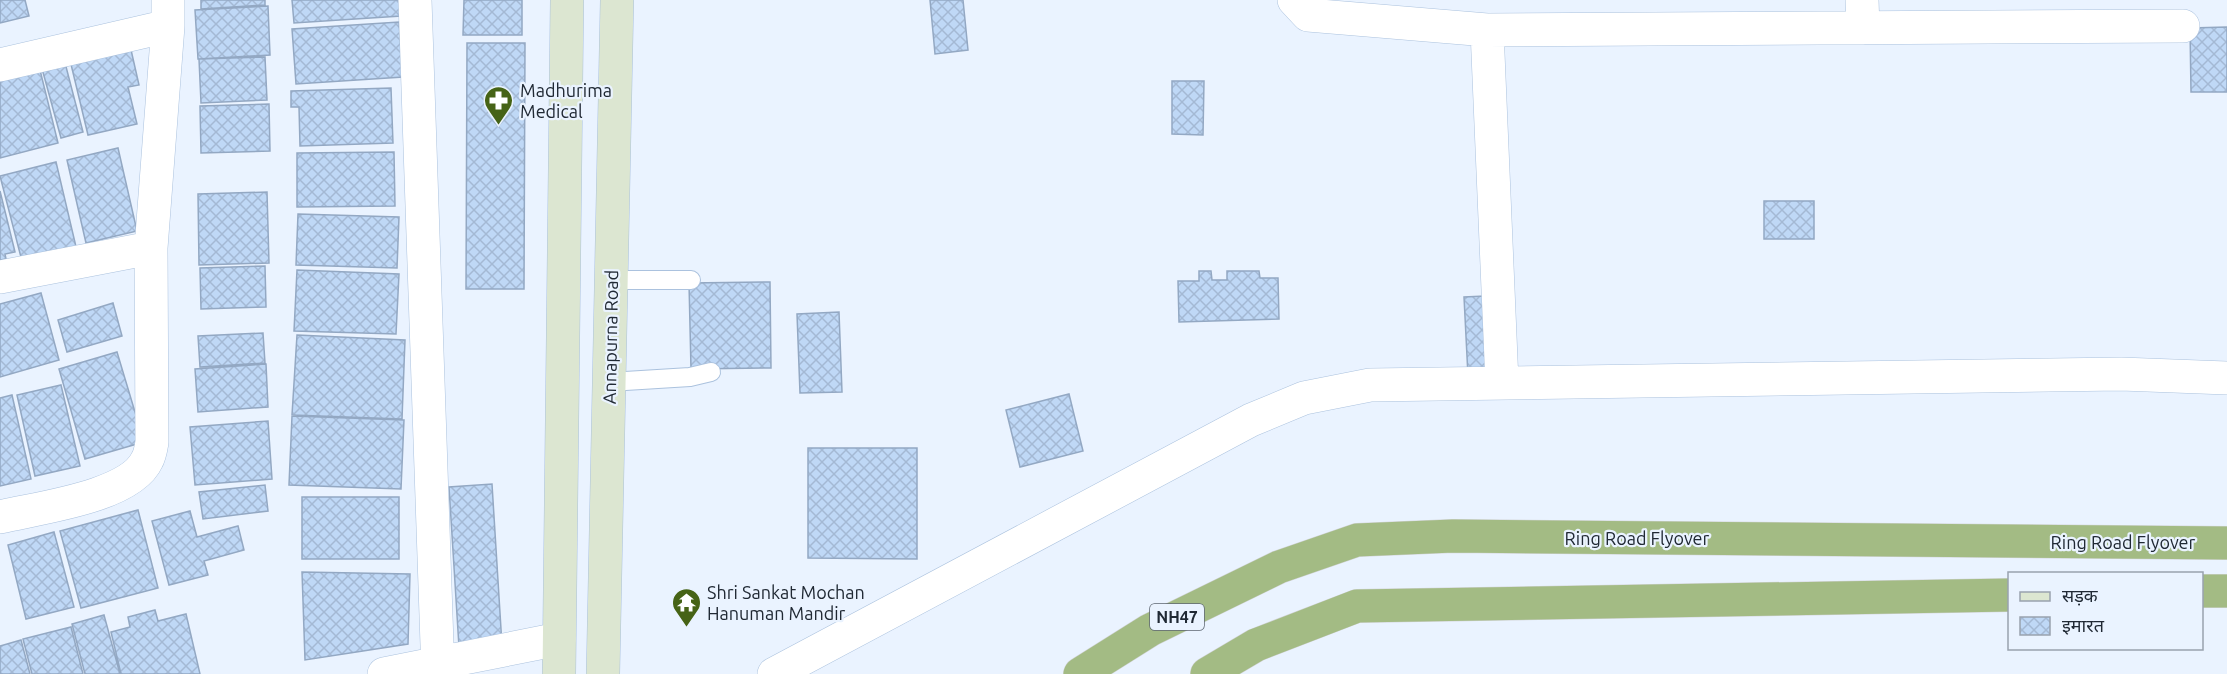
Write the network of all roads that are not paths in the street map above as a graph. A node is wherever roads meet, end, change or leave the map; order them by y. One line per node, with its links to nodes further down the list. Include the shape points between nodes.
1 (415, 0): 24 (street)
2 (567, 0): 23 (main road)
3 (617, 0): 12 (main road, Annapurna Road)
4 (1294, 0): 8 (street, via 1308,15)
5 (168, 13): 9 (street); 10 (street)
6 (1863, 14): 7 (street); 8 (street)
7 (2183, 26)
8 (1487, 30): 17 (street)
9 (0, 65)
10 (151, 248): 11 (street); 18 (street, via 152,442 147,462 132,477 105,493)
11 (0, 276)
12 (611, 280): 13 (lane); 16 (main road, Annapurna Road)
13 (691, 280)
14 (711, 372): 16 (lane)
15 (2227, 378): 17 (street, via 2121,374)
16 (609, 382): 27 (main road, Annapurna Road)
17 (1502, 383): 28 (street, via 1370,385 1304,398 1251,420)
18 (0, 517)
19 (2227, 543): 29 (highway, Ring Road Flyover / NH47, via 1453,536 1357,540 1279,567 1150,630)
20 (2203, 591): 21 (highway)
21 (2227, 591)
22 (2008, 595): 30 (highway, via 1357,606 1256,645)
23 (560, 639): 24 (street); 26 (main road)
24 (437, 668): 25 (street)
25 (384, 674)
26 (559, 674)
27 (603, 674)
28 (774, 674)
29 (1080, 674)
30 (1207, 674)

